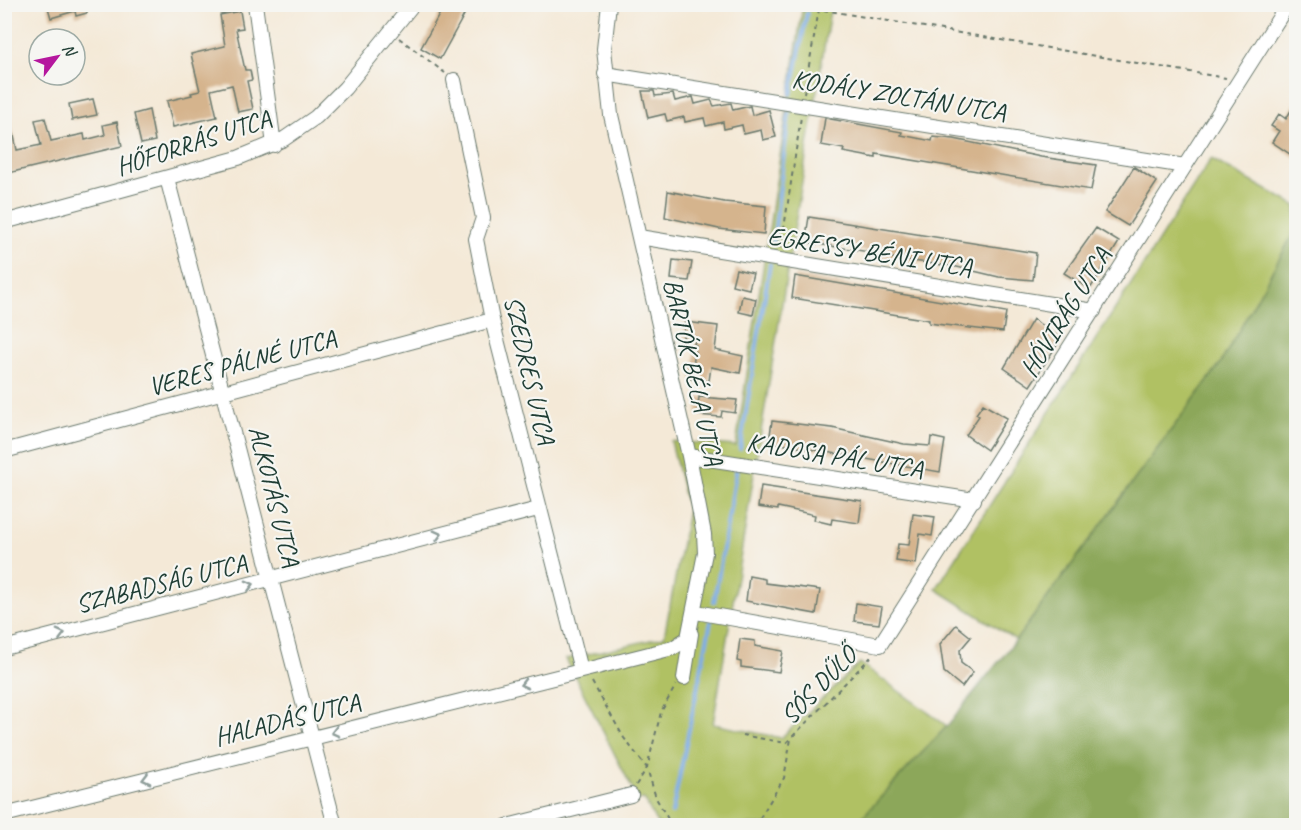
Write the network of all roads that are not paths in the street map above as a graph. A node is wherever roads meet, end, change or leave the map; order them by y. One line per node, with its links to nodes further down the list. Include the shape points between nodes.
1 (255, 4): 7 (street)
2 (413, 4): 7 (street, HŐFORRÁS UTCA, via 327,108)
3 (609, 4): 5 (street, BARTÓK BÉLA UTCA, via 604,38)
4 (1288, 4): 8 (street, HÓVIRÁG UTCA)
5 (605, 74): 8 (street, KODÁLY ZOLTÁN UTCA); 11 (street, BARTÓK BÉLA UTCA)
6 (454, 80): 13 (street, SZEDRES UTCA, via 483,218 477,239)
7 (274, 145): 9 (street, HŐFORRÁS UTCA)
8 (1185, 166): 12 (street, HÓVIRÁG UTCA)
9 (167, 178): 10 (street, HŐFORRÁS UTCA); 14 (street, ALKOTÁS UTCA)
10 (4, 222)
11 (639, 237): 12 (street, EGRESSY BÉNI UTCA); 16 (street, BARTÓK BÉLA UTCA)
12 (1094, 311): 17 (street, HÓVIRÁG UTCA)
13 (492, 320): 14 (street, VERES PÁLNÉ UTCA); 18 (street, SZEDRES UTCA)
14 (224, 391): 15 (street, VERES PÁLNÉ UTCA); 19 (street, ALKOTÁS UTCA)
15 (4, 452)
16 (689, 456): 17 (street, KADOSA PÁL UTCA); 20 (street, BARTÓK BÉLA UTCA, via 705,544)
17 (974, 500): 20 (street, HÓVIRÁG UTCA, via 880,645)
18 (538, 509): 19 (street, SZABADSÁG UTCA, one-way to 18); 23 (street, SZEDRES UTCA)
19 (271, 580): 22 (street, SZABADSÁG UTCA, one-way to 19); 25 (street, ALKOTÁS UTCA)
20 (696, 612): 21 (street, BARTÓK BÉLA UTCA)
21 (692, 632): 23 (street, via 685,642 673,648); 24 (street, BARTÓK BÉLA UTCA)
22 (4, 648)
23 (583, 669): 25 (street, HALADÁS UTCA, one-way to 25)
24 (685, 674)
25 (312, 737): 27 (street, HALADÁS UTCA, one-way to 27); 28 (street, ALKOTÁS UTCA)
26 (631, 795): 29 (street)
27 (4, 815)
28 (335, 825)
29 (507, 825)

